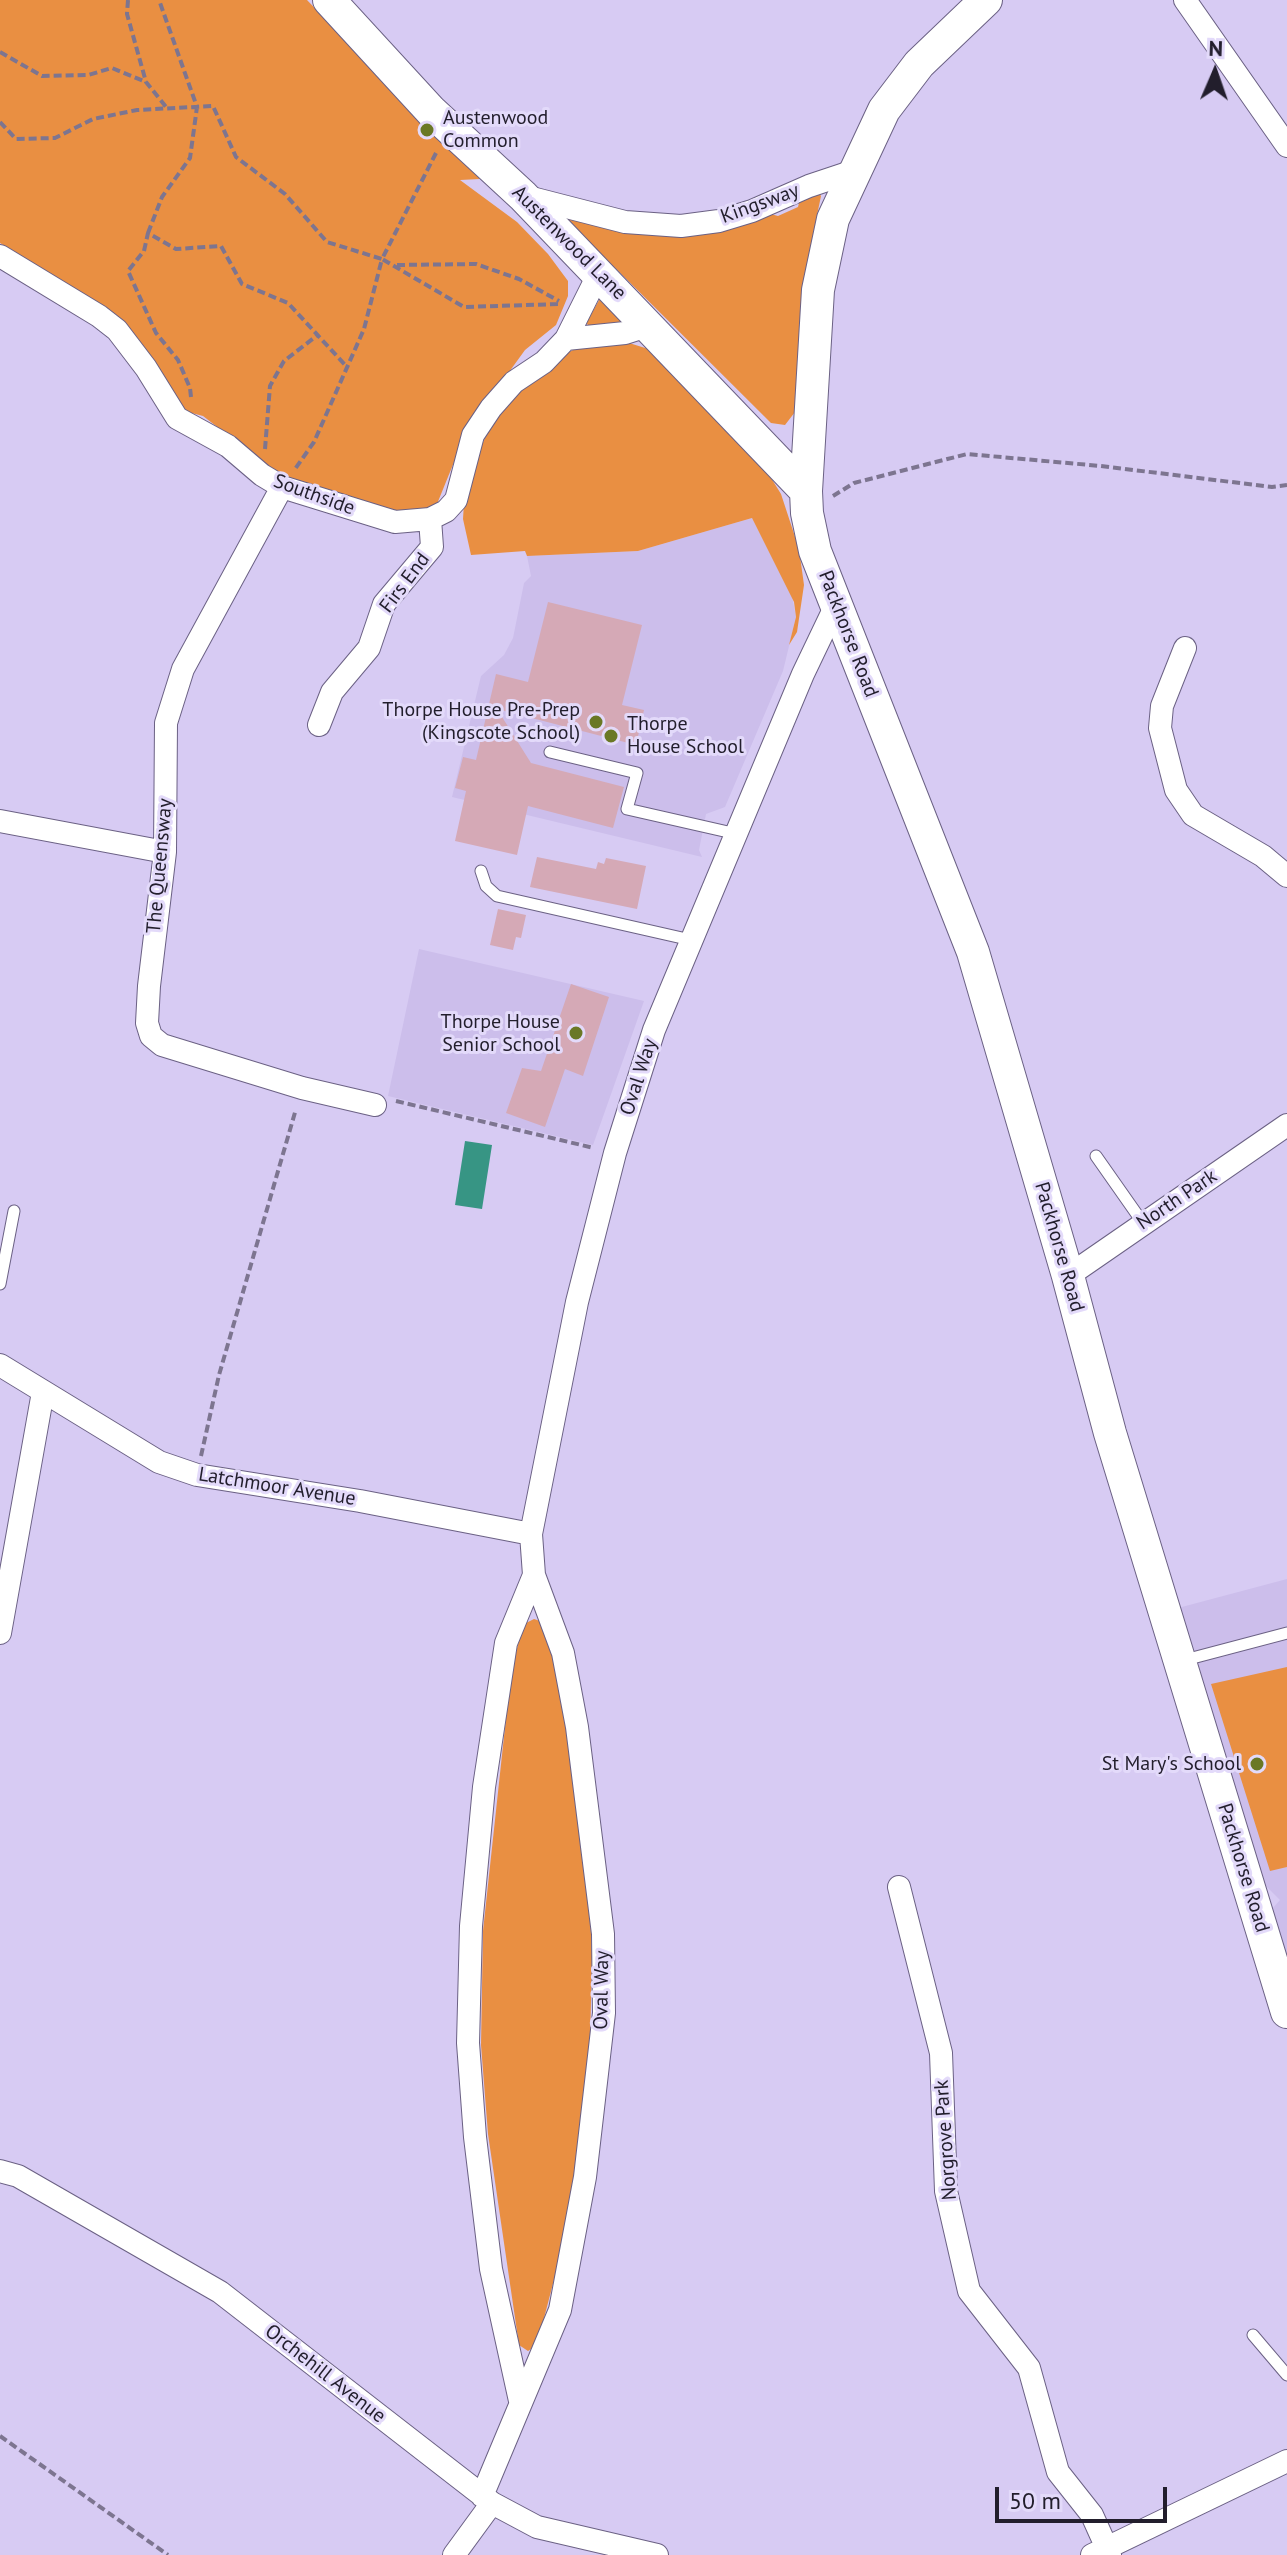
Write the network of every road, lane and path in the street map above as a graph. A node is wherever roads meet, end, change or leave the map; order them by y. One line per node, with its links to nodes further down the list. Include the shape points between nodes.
1 (128, 0): 7 (path)
2 (159, 0): 8 (path)
3 (329, 0): 11 (main road, Austenwood Lane)
4 (986, 0): 13 (main road, via 919,64 884,110)
5 (1185, 0): 12 (street)
6 (0, 52): 7 (path, via 42,76 88,75 112,68)
7 (146, 82): 9 (path)
8 (197, 107): 9 (path); 15 (path, via 190,158 162,197); 17 (path, via 213,106 236,157 285,194 327,242)
9 (168, 108): 10 (path, via 93,119 55,138 16,139)
10 (0, 122)
11 (450, 131): 14 (main road, Austenwood Lane); 17 (path)
12 (1287, 146)
13 (854, 171): 14 (street, Kingsway, via 752,211 681,226 625,222); 28 (main road, via 833,219 818,290)
14 (523, 196): 19 (main road, Austenwood Lane)
15 (148, 233): 21 (path, via 176,249 221,246 242,284 288,303); 24 (path, via 144,251 128,271 156,333 186,378)
16 (0, 256): 24 (street, Southside, via 117,330 177,418)
17 (382, 259): 18 (path); 23 (path, via 364,329)
18 (394, 265): 18 (path, via 464,307 564,304 519,279 476,264)
19 (599, 273): 20 (main road, Austenwood Lane); 22 (street)
20 (650, 325): 22 (street); 28 (main road, Austenwood Lane)
21 (319, 334): 23 (path); 25 (path, via 284,361 270,386)
22 (566, 339): 29 (street, via 491,408 473,435 456,500)
23 (347, 367): 27 (path, via 314,442)
24 (194, 426): 25 (street, Southside)
25 (262, 475): 27 (street, Southside)
26 (1287, 485): 28 (path, via 967,454 854,483)
27 (282, 487): 29 (street, Southside, via 395,522); 36 (street, The Queensway, via 183,669 166,723)
28 (806, 502): 30 (main road, Packhorse Road, via 815,551)
29 (430, 519): 32 (street, Firs End, via 432,547 384,604 369,648 332,692)
30 (836, 605): 35 (street, Oval Way); 47 (main road, Packhorse Road, via 973,952)
31 (1185, 648): 38 (street, via 1162,706 1160,728 1176,790 1193,815)
32 (319, 725)
33 (550, 752): 35 (lane, via 637,773 627,809)
34 (0, 821): 36 (street)
35 (737, 834): 39 (street, Oval Way)
36 (165, 852): 40 (street, The Queensway, via 149,986 151,1036 162,1045)
37 (481, 871): 39 (lane, via 497,896)
38 (1287, 876)
39 (691, 940): 43 (street, Oval Way, via 654,1030)
40 (302, 1088): 41 (street, The Queensway); 51 (path, via 219,1375)
41 (375, 1105): 43 (path, via 387,1099)
42 (1287, 1125): 46 (street, North Park)
43 (615, 1153): 52 (street, Oval Way, via 577,1302)
44 (1096, 1156): 46 (lane)
45 (14, 1211): 48 (lane)
46 (1143, 1223): 47 (street, North Park)
47 (1068, 1276): 56 (main road, Packhorse Road)
48 (0, 1284)
49 (0, 1365): 50 (street, Latchmoor Avenue)
50 (43, 1392): 51 (street, Latchmoor Avenue, via 159,1462); 54 (street)
51 (197, 1475): 52 (street, Latchmoor Avenue)
52 (531, 1534): 53 (street, Oval Way)
53 (534, 1575): 62 (street, Oval Way, via 506,1643 484,1787 471,1926 468,2043 491,2269); 62 (street, Oval Way, via 563,1653 577,1727 603,1934 604,2013 585,2177 560,2310)
54 (0, 1633)
55 (1287, 1633): 56 (lane)
56 (1180, 1662): 58 (main road, Packhorse Road)
57 (899, 1887): 66 (street, Norgrove Park, via 941,2053 946,2191 969,2291 1029,2368 1058,2472 1092,2515)
58 (1287, 2012)
59 (0, 2171): 65 (street, Orchehill Avenue, via 18,2176 220,2292)
60 (1253, 2335): 61 (lane)
61 (1287, 2375)
62 (520, 2401): 65 (street, Oval Way)
63 (0, 2436): 67 (path)
64 (1287, 2461): 66 (street)
65 (487, 2499): 68 (street, Oval Way); 69 (street, Orchehill Avenue, via 537,2527)
66 (1103, 2553)
67 (168, 2555)
68 (454, 2555)
69 (657, 2555)

